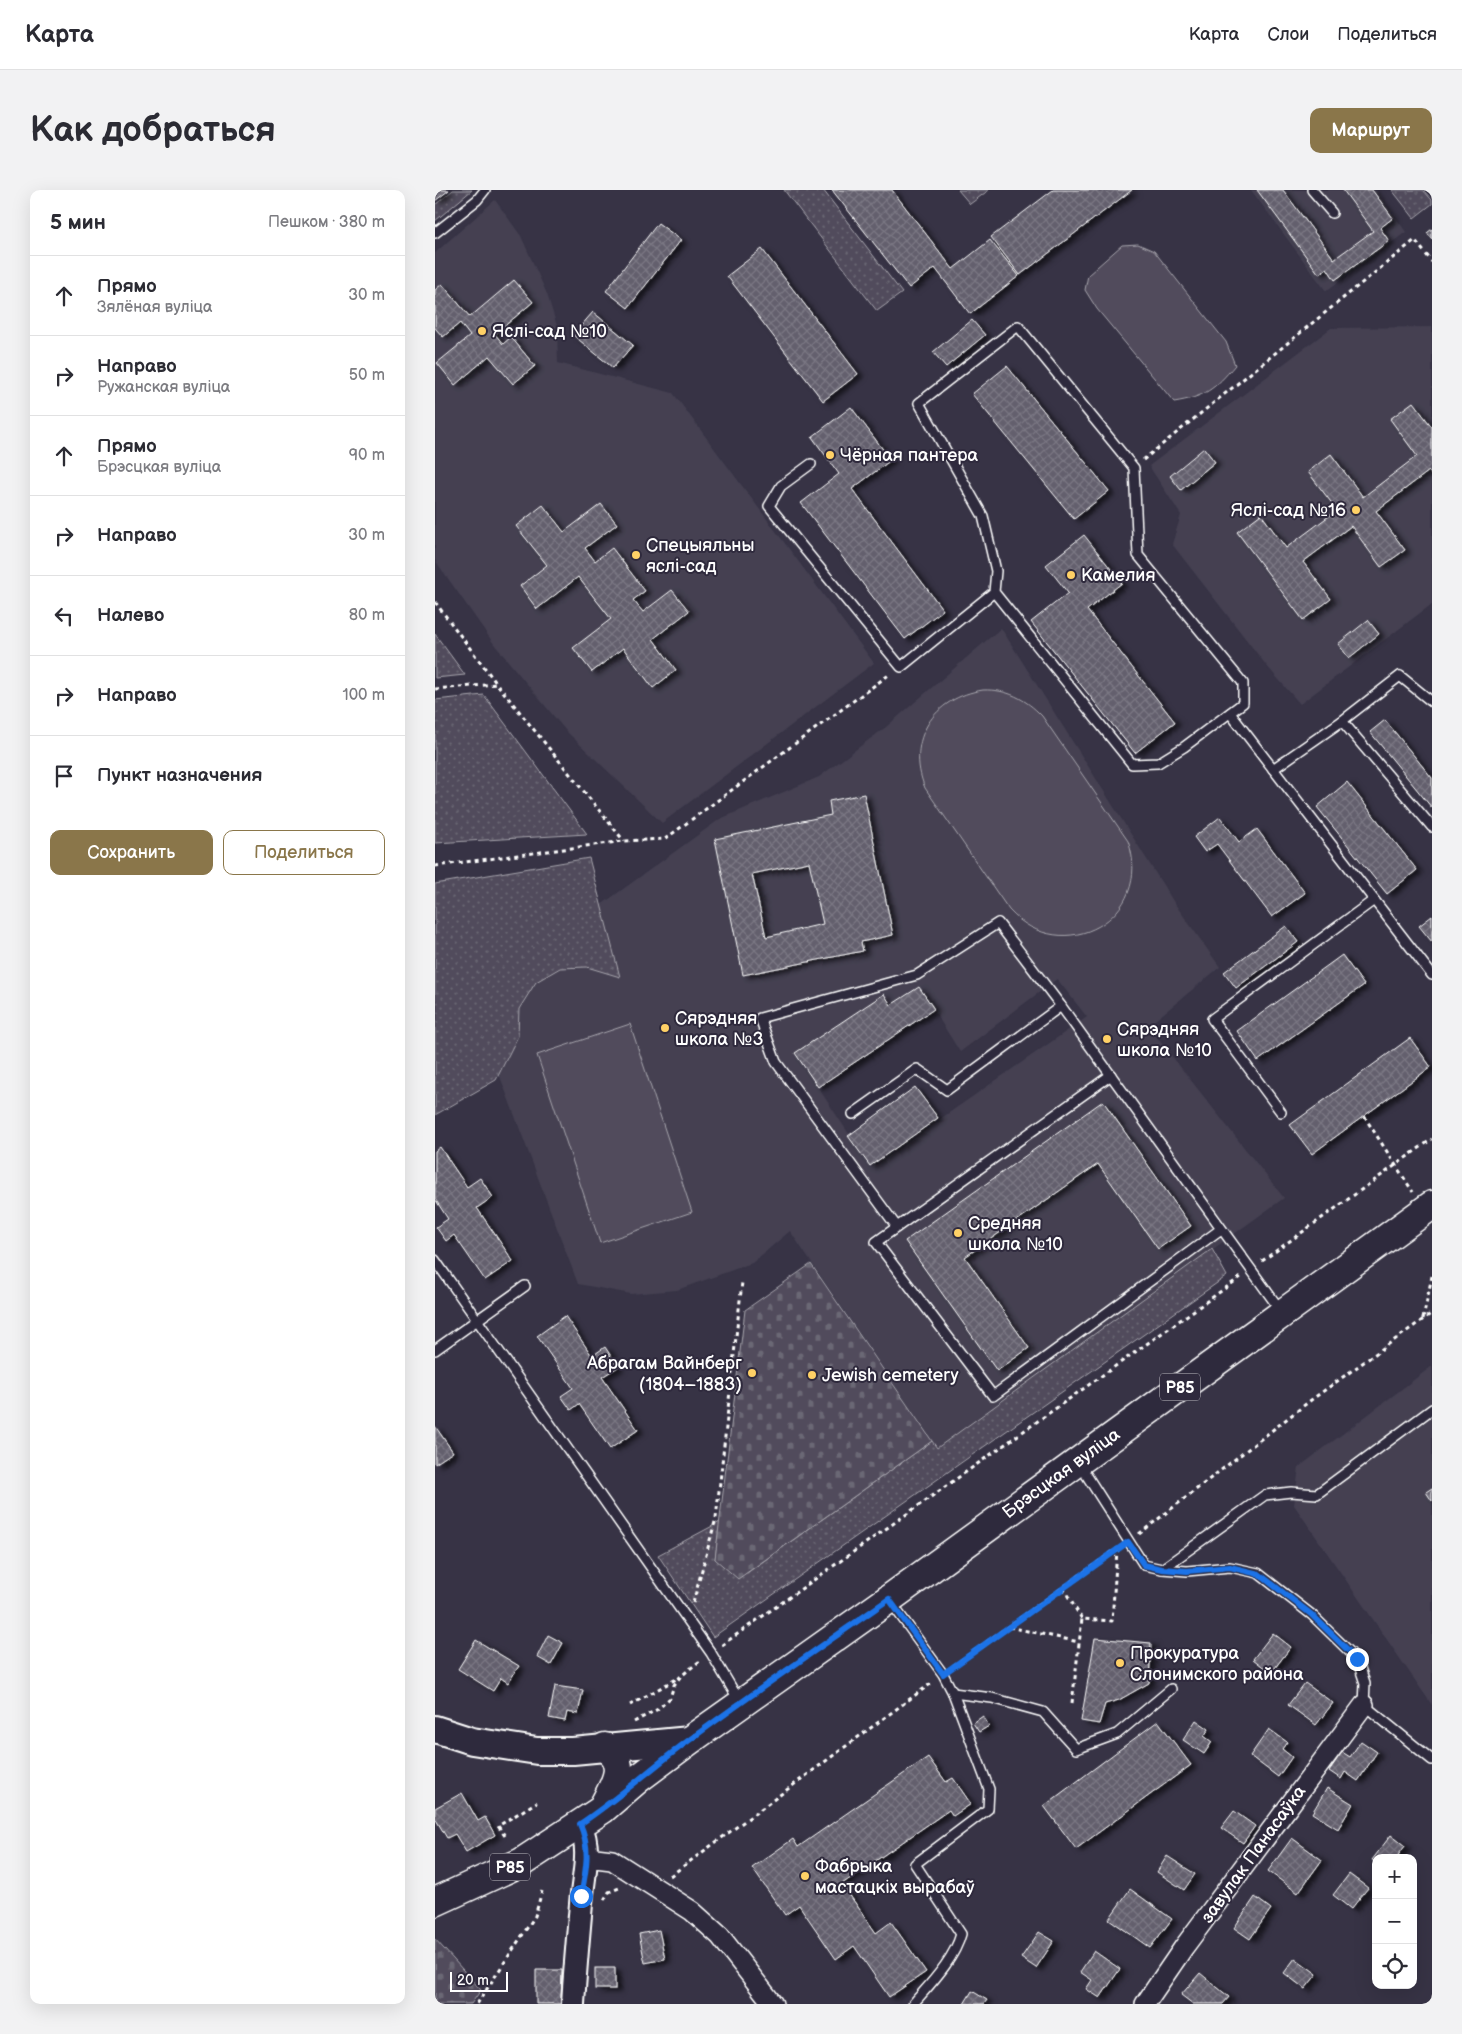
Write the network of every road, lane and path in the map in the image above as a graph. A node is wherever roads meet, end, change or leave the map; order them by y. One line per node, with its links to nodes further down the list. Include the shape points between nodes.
1 (485, 190): 4 (lane)
2 (1312, 190): 3 (lane)
3 (1332, 213)
4 (435, 233)
5 (1432, 262): 7 (path, via 1415,240)
6 (811, 464): 10 (lane, via 781,486 769,506)
7 (1134, 468): 8 (lane, via 1018,326 919,403 983,516 996,571); 14 (lane, via 1138,554 1243,683 1243,703)
8 (994, 592): 10 (lane); 14 (lane, via 1132,764 1158,763)
9 (435, 602): 11 (path)
10 (901, 667): 18 (path, via 665,839)
11 (497, 684): 12 (path); 18 (path)
12 (435, 689)
13 (1432, 702): 15 (lane, via 1400,676)
14 (1230, 713): 16 (lane)
15 (1342, 721): 16 (lane); 17 (lane)
16 (1273, 769): 20 (lane)
17 (1432, 827)
18 (624, 841): 19 (path)
19 (435, 866)
20 (1374, 900): 21 (lane); 24 (lane, via 1212,1019)
21 (1432, 975)
22 (1061, 1006): 23 (lane); 25 (lane, via 947,1090 917,1069); 30 (lane, via 998,923 917,975 760,1018 775,1062)
23 (1111, 1075): 30 (lane); 31 (lane)
24 (1281, 1112)
25 (853, 1114)
26 (1364, 1116): 28 (path)
27 (1432, 1139): 28 (path)
28 (1395, 1165): 33 (path)
29 (1432, 1205): 38 (main road, Брэсцкая вуліца / Р85)
30 (897, 1227): 31 (lane, via 876,1242 993,1396)
31 (1221, 1229): 33 (lane)
32 (435, 1260): 40 (lane)
33 (1250, 1270): 38 (lane); 53 (path)
34 (1432, 1276): 39 (path)
35 (741, 1282): 50 (path, via 716,1518)
36 (525, 1286): 40 (lane)
37 (1432, 1313): 39 (path)
38 (1282, 1314): 43 (main road, Брэсцкая вуліца / Р85)
39 (1423, 1319): 44 (path, via 1311,1400)
40 (477, 1321): 41 (lane); 50 (lane)
41 (435, 1350)
42 (1432, 1409): 46 (lane, via 1317,1494 1265,1495)
43 (1077, 1460): 44 (lane); 48 (main road, Брэсцкая вуліца / Р85)
44 (1128, 1542): 45 (path); 46 (lane, via 1144,1565)
45 (1117, 1549): 47 (path); 49 (path, via 1112,1621)
46 (1162, 1569): 61 (lane, via 1187,1571 1230,1567 1259,1574 1312,1615 1357,1659 1365,1683)
47 (1063, 1588): 49 (path); 51 (path)
48 (889, 1599): 54 (lane); 59 (main road, Брэсцкая вуліца / Р85)
49 (1082, 1619): 52 (path)
50 (688, 1621): 53 (lane)
51 (1009, 1627): 52 (path); 54 (path)
52 (1079, 1642): 58 (path)
53 (711, 1653): 55 (path); 59 (lane)
54 (943, 1674): 57 (lane); 72 (path)
55 (680, 1677): 60 (path); 62 (path, via 670,1698)
56 (1171, 1689): 57 (lane, via 1117,1734 1075,1749 1043,1712 993,1698)
57 (953, 1692): 80 (lane, via 989,1789 988,1809 915,1864 961,1934 958,1945)
58 (1072, 1703)
59 (741, 1704): 64 (main road, Брэсцкая вуліца / Р85)
60 (630, 1705)
61 (1364, 1705): 66 (lane); 81 (street, завулак Панасаўка)
62 (632, 1724)
63 (435, 1728): 65 (main road, via 472,1740 537,1751)
64 (690, 1740): 65 (main road); 68 (main road, Р85)
65 (605, 1747): 68 (main road, via 612,1752 619,1770)
66 (1432, 1760)
67 (537, 1802): 70 (path, via 498,1826)
68 (603, 1809): 69 (main road, Р85)
69 (580, 1824): 71 (street); 76 (main road, Р85, via 522,1862)
70 (505, 1836)
71 (587, 1857): 78 (street); 79 (street, via 612,1860 691,1911 720,1936)
72 (668, 1878)
73 (625, 1886): 75 (path, via 615,1889)
74 (542, 1891): 77 (path, via 535,1916)
75 (604, 1900)
76 (435, 1902)
77 (477, 2004)
78 (573, 2004)
79 (773, 2004)
80 (913, 2004)
81 (1145, 2004)

